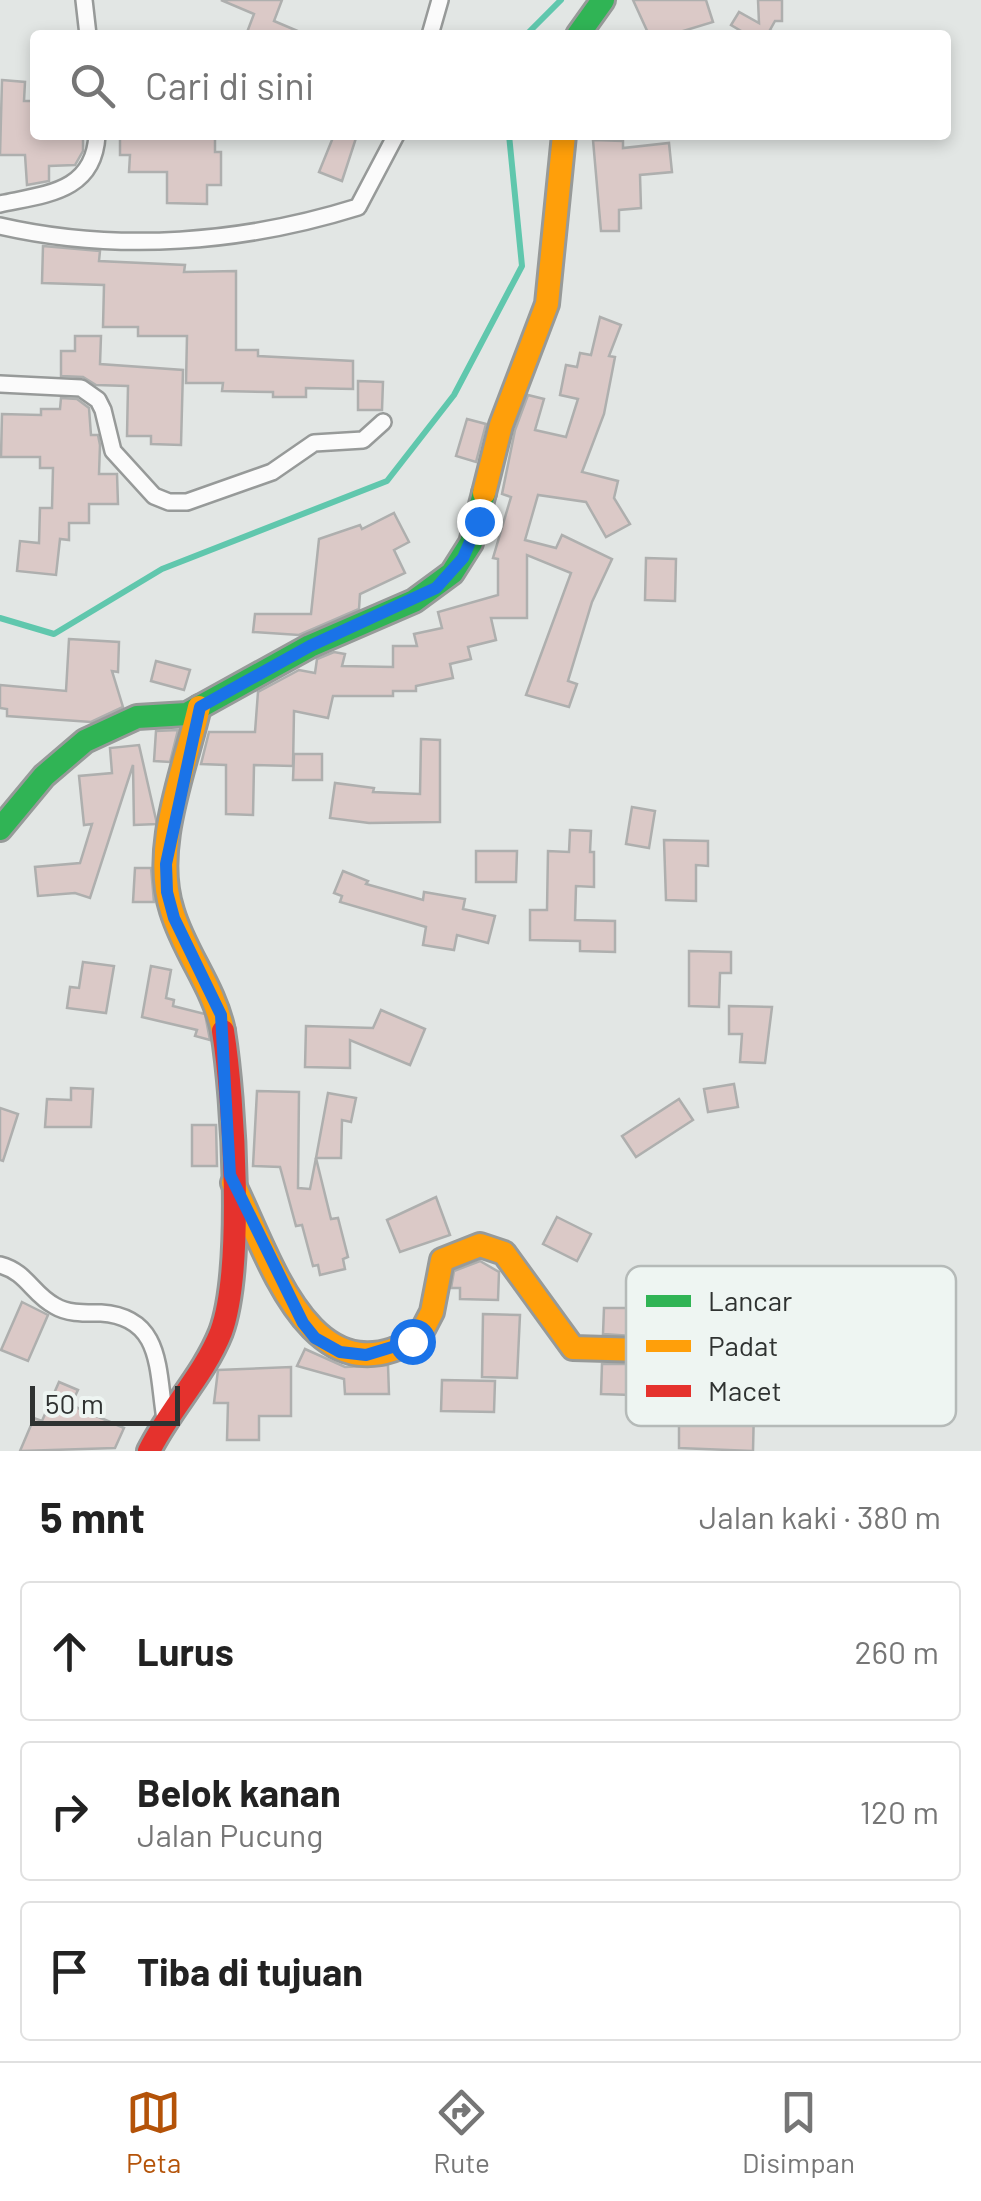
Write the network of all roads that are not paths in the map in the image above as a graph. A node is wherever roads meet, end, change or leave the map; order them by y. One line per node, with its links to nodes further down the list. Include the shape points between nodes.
1 (84, 0): 4 (street)
2 (440, 0): 5 (street)
3 (603, 0): 6 (street)
4 (87, 30)
5 (431, 30)
6 (582, 30)
7 (96, 140): 10 (street, via 93,162 66,190)
8 (393, 140): 11 (street, via 358,207 297,226 182,241 54,238)
9 (564, 140): 14 (street, via 548,304 501,425 479,521 463,558 414,601 310,646)
10 (0, 204)
11 (0, 226)
12 (0, 384): 13 (street, via 90,394 103,410 112,451 154,496 169,502 272,472 314,443 363,440)
13 (383, 422)
14 (200, 707): 15 (street, via 180,716 129,720 85,741 44,776); 16 (street, via 166,864 167,892 221,1015)
15 (0, 829)
16 (230, 1175): 18 (street, via 303,1323 340,1352 378,1354 419,1337 428,1325 442,1260 480,1244 504,1253 573,1348); 19 (street, via 227,1312 215,1344)
17 (0, 1265): 19 (street, via 26,1276 58,1309 114,1314 145,1330)
18 (626, 1350)
19 (165, 1419): 20 (street)
20 (150, 1451)

